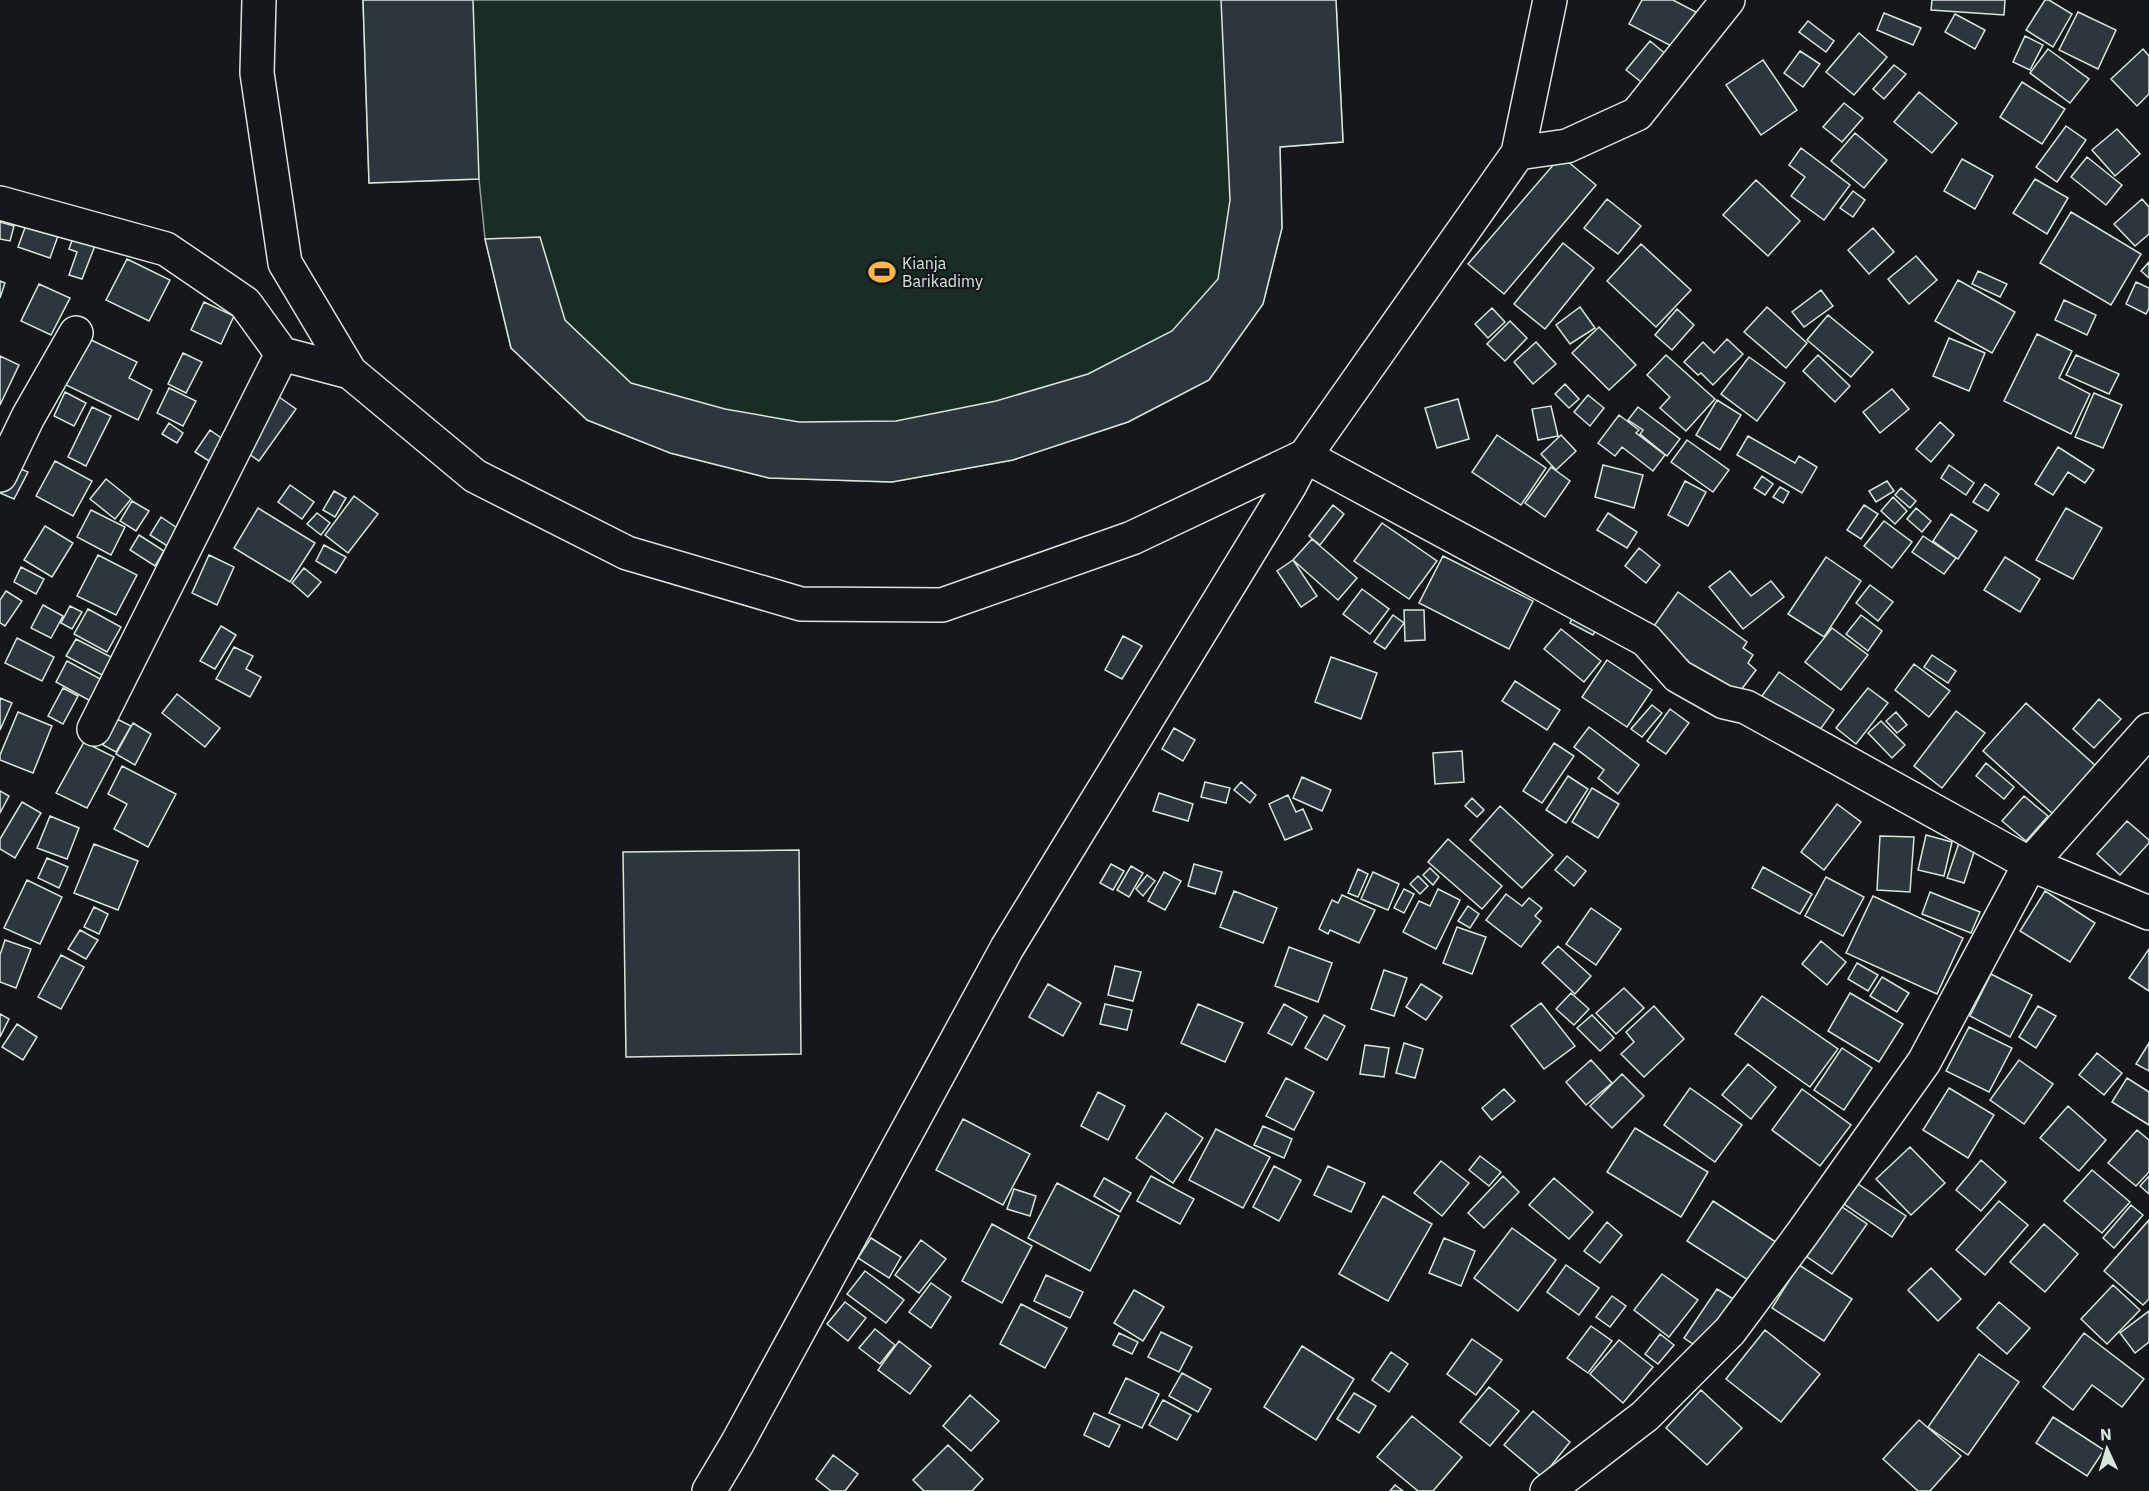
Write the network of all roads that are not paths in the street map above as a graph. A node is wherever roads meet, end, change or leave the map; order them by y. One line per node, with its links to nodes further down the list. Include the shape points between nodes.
1 (259, 0): 8 (street, via 256,73 285,262)
2 (1550, 0): 4 (street)
3 (1728, 0): 4 (street, via 1637,114 1567,146)
4 (1518, 153): 9 (street)
5 (0, 203): 7 (street, via 166,249 245,303)
6 (76, 333): 10 (street)
7 (282, 354): 8 (street); 11 (street)
8 (350, 372): 9 (street, via 475,476 627,553 801,604 942,606 1132,538)
9 (1305, 456): 13 (street, via 1646,639 1678,676 1715,697 1746,707); 15 (street, via 1007,948)
10 (0, 475)
11 (94, 729)
12 (2149, 730): 13 (street)
13 (2030, 864): 14 (street); 16 (street, via 1924,1062 1730,1331 1645,1416)
14 (2149, 913)
15 (709, 1491)
16 (1546, 1491)

